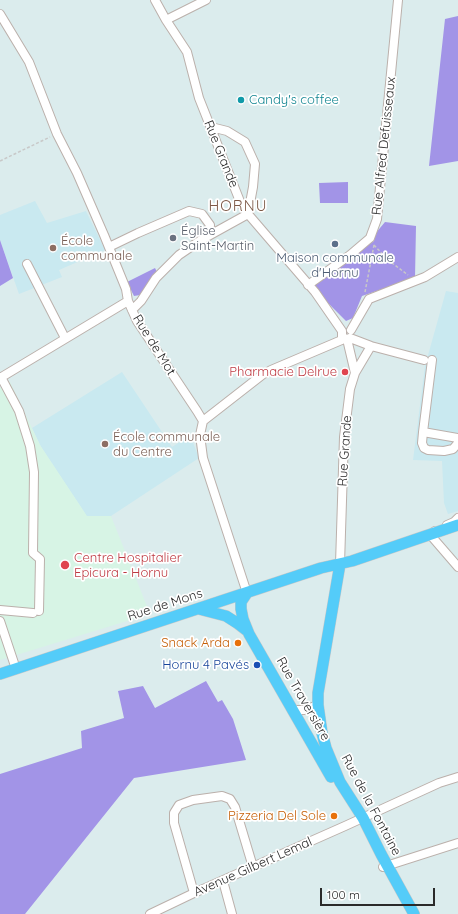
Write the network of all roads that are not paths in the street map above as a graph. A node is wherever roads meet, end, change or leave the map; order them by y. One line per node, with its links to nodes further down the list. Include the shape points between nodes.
1 (155, 0): 5 (street, Rue Grande)
2 (206, 0): 5 (street)
3 (398, 0): 12 (street, Rue Alfred Defuisseaux, via 377,219 372,241)
4 (0, 14): 9 (street, Rue de Mot, via 29,62 57,134)
5 (166, 20): 6 (street, Rue Grande, via 187,52 199,98)
6 (211, 127): 7 (street, Rue Grande, via 241,204); 7 (street, via 245,142 254,164)
7 (248, 214): 8 (street); 12 (street, Rue Grande)
8 (208, 236): 9 (street, via 210,225 202,214 189,211); 14 (street, via 170,264)
9 (109, 247): 13 (street, Rue de Mot, via 126,289)
10 (458, 257): 15 (street, via 425,277 369,299)
11 (28, 264): 16 (street)
12 (308, 285): 15 (street, Rue Grande)
13 (128, 301): 14 (street, Rue de Mot); 16 (street)
14 (132, 310): 20 (street, Rue de Mot)
15 (347, 336): 17 (street); 18 (street, Rue Grande); 20 (street, via 262,375)
16 (65, 338): 19 (street)
17 (371, 346): 18 (street); 21 (street, via 428,360)
18 (355, 373): 27 (street, Rue Grande, via 350,389 344,436)
19 (0, 378): 31 (street, via 18,410 30,446 34,472 33,553 40,559 36,612)
20 (203, 421): 29 (street, via 200,435 203,458)
21 (423, 432): 22 (street); 23 (street, via 422,443 428,450 453,449)
22 (458, 438)
23 (458, 443)
24 (458, 518): 26 (street); 27 (main road, via 351,554)
25 (458, 525): 26 (main road, Rue de Mons)
26 (431, 534): 27 (main road, Rue de Mons); 28 (street)
27 (340, 564): 29 (main road, Rue de Mons); 36 (main road, Rue de la Fontaine)
28 (458, 567)
29 (247, 593): 30 (main road, Rue de Mons); 33 (main road, Rue Traversière, via 241,602 241,609)
30 (198, 608): 33 (main road, Rue Traversière, via 226,616 237,622); 34 (main road, Rue de Mons)
31 (0, 610)
32 (0, 621): 34 (street)
33 (249, 634): 37 (main road, Rue Traversière)
34 (16, 669): 35 (main road, Rue de Mons)
35 (0, 674)
36 (318, 705): 37 (street, via 304,710); 40 (main road, Rue de la Fontaine, via 326,748)
37 (293, 710): 39 (main road, Rue Traversière)
38 (458, 777): 40 (street, Avenue Gilbert Lemal)
39 (332, 779): 40 (main road, Rue de la Fontaine)
40 (359, 819): 42 (main road, Rue de la Fontaine); 43 (street, Avenue Gilbert Lemal)
41 (458, 843): 42 (street)
42 (386, 866): 48 (main road, Rue de la Fontaine); 49 (main road, Rue de la Fontaine)
43 (253, 867): 44 (street, Avenue Gilbert Lemal); 45 (street, via 235,807 230,800 222,796 193,800 179,805 174,813 174,822)
44 (223, 881): 45 (street, Avenue Gilbert Lemal); 47 (street)
45 (194, 893): 46 (street, Avenue Gilbert Lemal)
46 (150, 914)
47 (232, 914)
48 (409, 914)
49 (414, 914)

